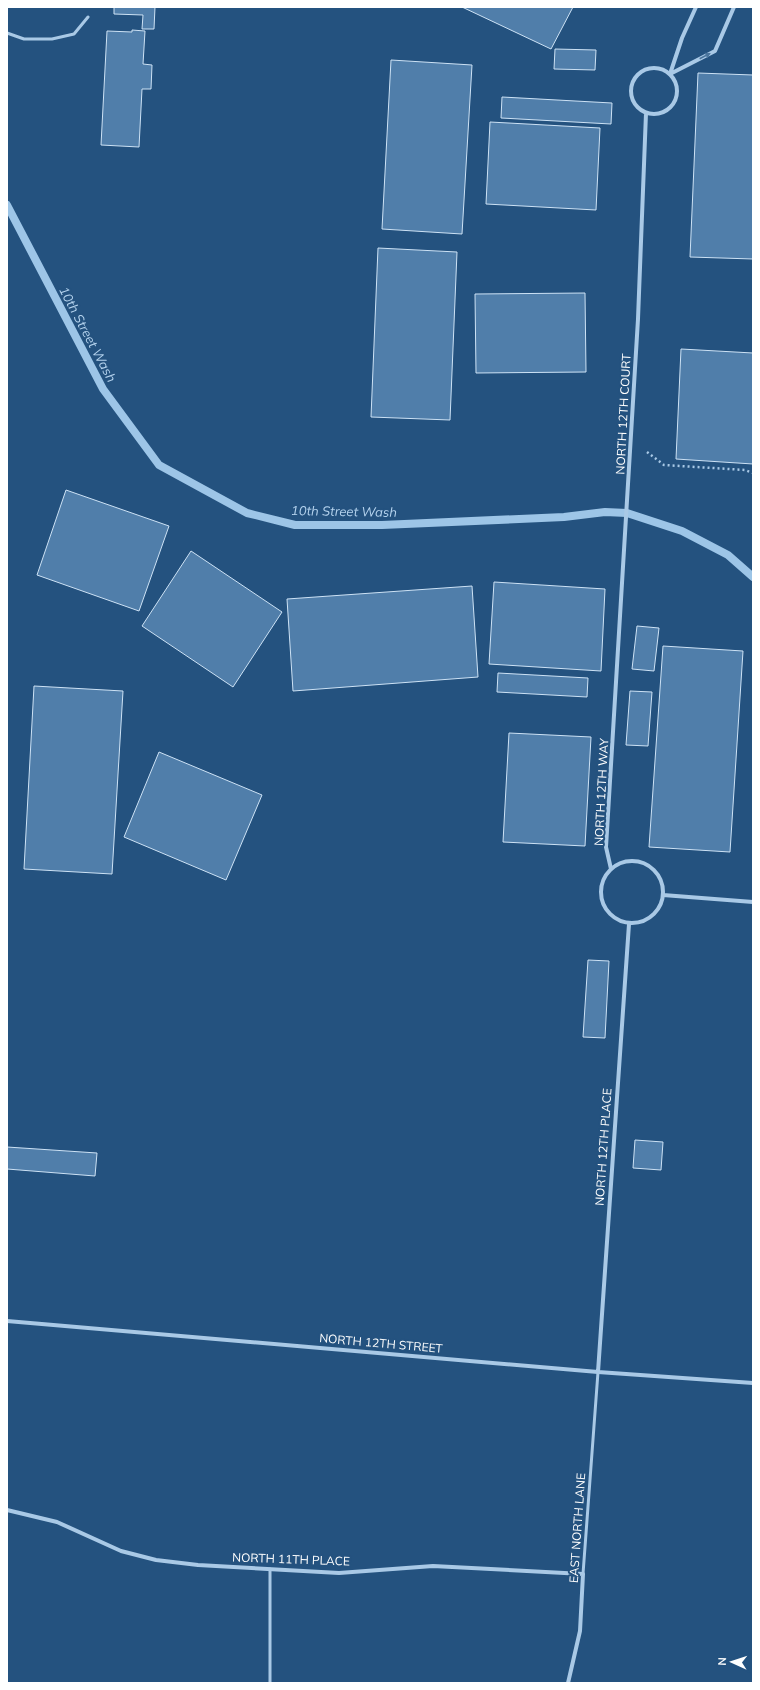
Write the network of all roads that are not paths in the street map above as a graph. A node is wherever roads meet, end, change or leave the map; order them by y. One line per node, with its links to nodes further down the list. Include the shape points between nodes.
1 (696, 7): 5 (street)
2 (734, 7): 5 (street, one-way to 2, via 715,51)
3 (88, 17): 4 (lane, via 74,34 52,39 24,39)
4 (7, 33)
5 (670, 74): 6 (street, via 678,90 676,100 664,112 655,115); 6 (street, via 663,69 645,69 632,82 633,101)
6 (646, 113): 7 (street, NORTH 12TH COURT, via 640,294)
7 (615, 716): 8 (street, NORTH 12TH WAY, via 606,847)
8 (611, 869): 9 (street, via 620,863 631,861 650,867 658,875); 11 (street, via 604,877 600,898 610,916)
9 (663, 895): 10 (street); 11 (street, via 655,913 648,919)
10 (753, 902)
11 (629, 924): 13 (street, NORTH 12TH PLACE)
12 (7, 1321): 13 (street, NORTH 12TH STREET)
13 (598, 1372): 14 (street, NORTH 12TH STREET); 17 (lane, EAST NORTH LANE)
14 (753, 1383)
15 (7, 1510): 16 (street, NORTH 11TH PLACE, via 57,1522 121,1550 156,1560)
16 (270, 1569): 17 (street, NORTH 11TH PLACE, via 339,1573 433,1566); 18 (lane)
17 (583, 1574): 19 (street, EAST NORTH LANE, via 580,1631)
18 (270, 1683)
19 (568, 1683)

